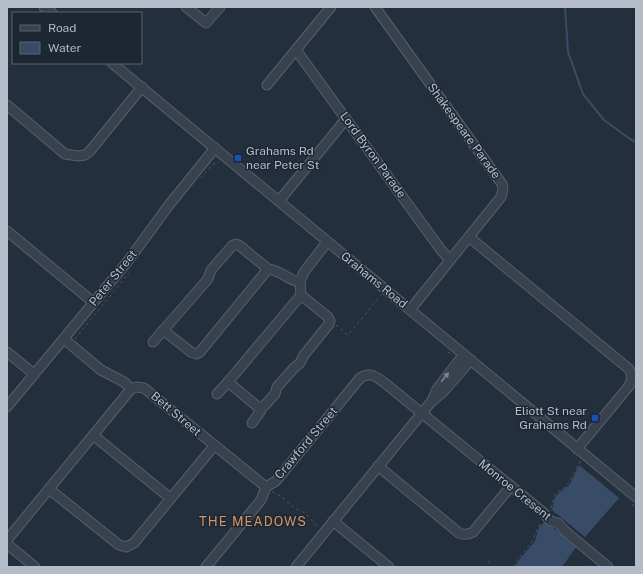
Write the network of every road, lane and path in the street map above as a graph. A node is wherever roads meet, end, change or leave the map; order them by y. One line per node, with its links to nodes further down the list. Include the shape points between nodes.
1 (186, 7): 2 (street, via 206,23)
2 (220, 7)
3 (331, 7): 5 (street)
4 (375, 7): 14 (street, Shakespeare Parade, via 502,184 501,197)
5 (296, 50): 7 (street); 10 (street, Lord Byron Parade)
6 (113, 64): 8 (street, Grahams Road)
7 (267, 84)
8 (142, 87): 9 (street, via 90,151 78,156 65,154); 11 (street, Grahams Road)
9 (7, 105)
10 (346, 119): 12 (street); 16 (street, Lord Byron Parade, via 440,250)
11 (216, 148): 12 (street, Grahams Road); 21 (street, Peter Street)
12 (279, 201): 15 (street, Grahams Road)
13 (7, 231): 21 (street)
14 (469, 237): 16 (street, Shakespeare Parade); 39 (street, via 632,374 629,386)
15 (327, 242): 18 (street, via 309,264); 19 (street, Grahams Road)
16 (450, 260): 22 (street, Shakespeare Parade)
17 (268, 269): 18 (street); 24 (street, via 200,352 191,352); 24 (street, via 240,246 232,246 212,270 208,279)
18 (300, 282): 20 (street)
19 (385, 290): 22 (street, Grahams Road); 23 (path, via 348,335)
20 (301, 295): 23 (street); 30 (street)
21 (93, 302): 25 (street, Peter Street)
22 (410, 310): 28 (street, Grahams Road)
23 (330, 320): 34 (street, via 300,363)
24 (163, 330): 26 (street)
25 (64, 338): 29 (street, Peter Street); 31 (street, Bett Street, via 101,370 124,382)
26 (153, 342)
27 (7, 352): 29 (street)
28 (467, 357): 35 (street, via 443,392); 39 (street, Grahams Road)
29 (34, 374): 33 (street, Peter Street)
30 (228, 382): 32 (street); 34 (street, via 255,406)
31 (131, 389): 37 (street); 38 (street, Bett Street, via 136,386 144,388)
32 (217, 394)
33 (7, 407)
34 (262, 407): 36 (street)
35 (422, 414): 40 (street); 41 (street, Monroe Cresent); 42 (street, Crawford Street, via 375,376 364,375 276,481)
36 (252, 423)
37 (93, 435): 43 (street); 45 (street)
38 (214, 446): 42 (street, Bett Street); 45 (street)
39 (578, 449): 44 (street, Grahams Road)
40 (378, 466): 41 (street, via 462,534 473,532); 46 (street)
41 (511, 486): 56 (street, Monroe Cresent)
42 (266, 487): 47 (path, via 305,513); 52 (street, Crawford Street, via 261,500)
43 (49, 489): 45 (street, via 119,545 126,547 134,543); 48 (street)
44 (636, 497)
45 (170, 498)
46 (334, 521): 47 (street); 54 (street)
47 (325, 532): 53 (street)
48 (7, 540)
49 (7, 544): 51 (street)
50 (488, 561): 55 (path)
51 (35, 567)
52 (206, 567)
53 (296, 567)
54 (388, 567)
55 (492, 567)
56 (608, 567)

